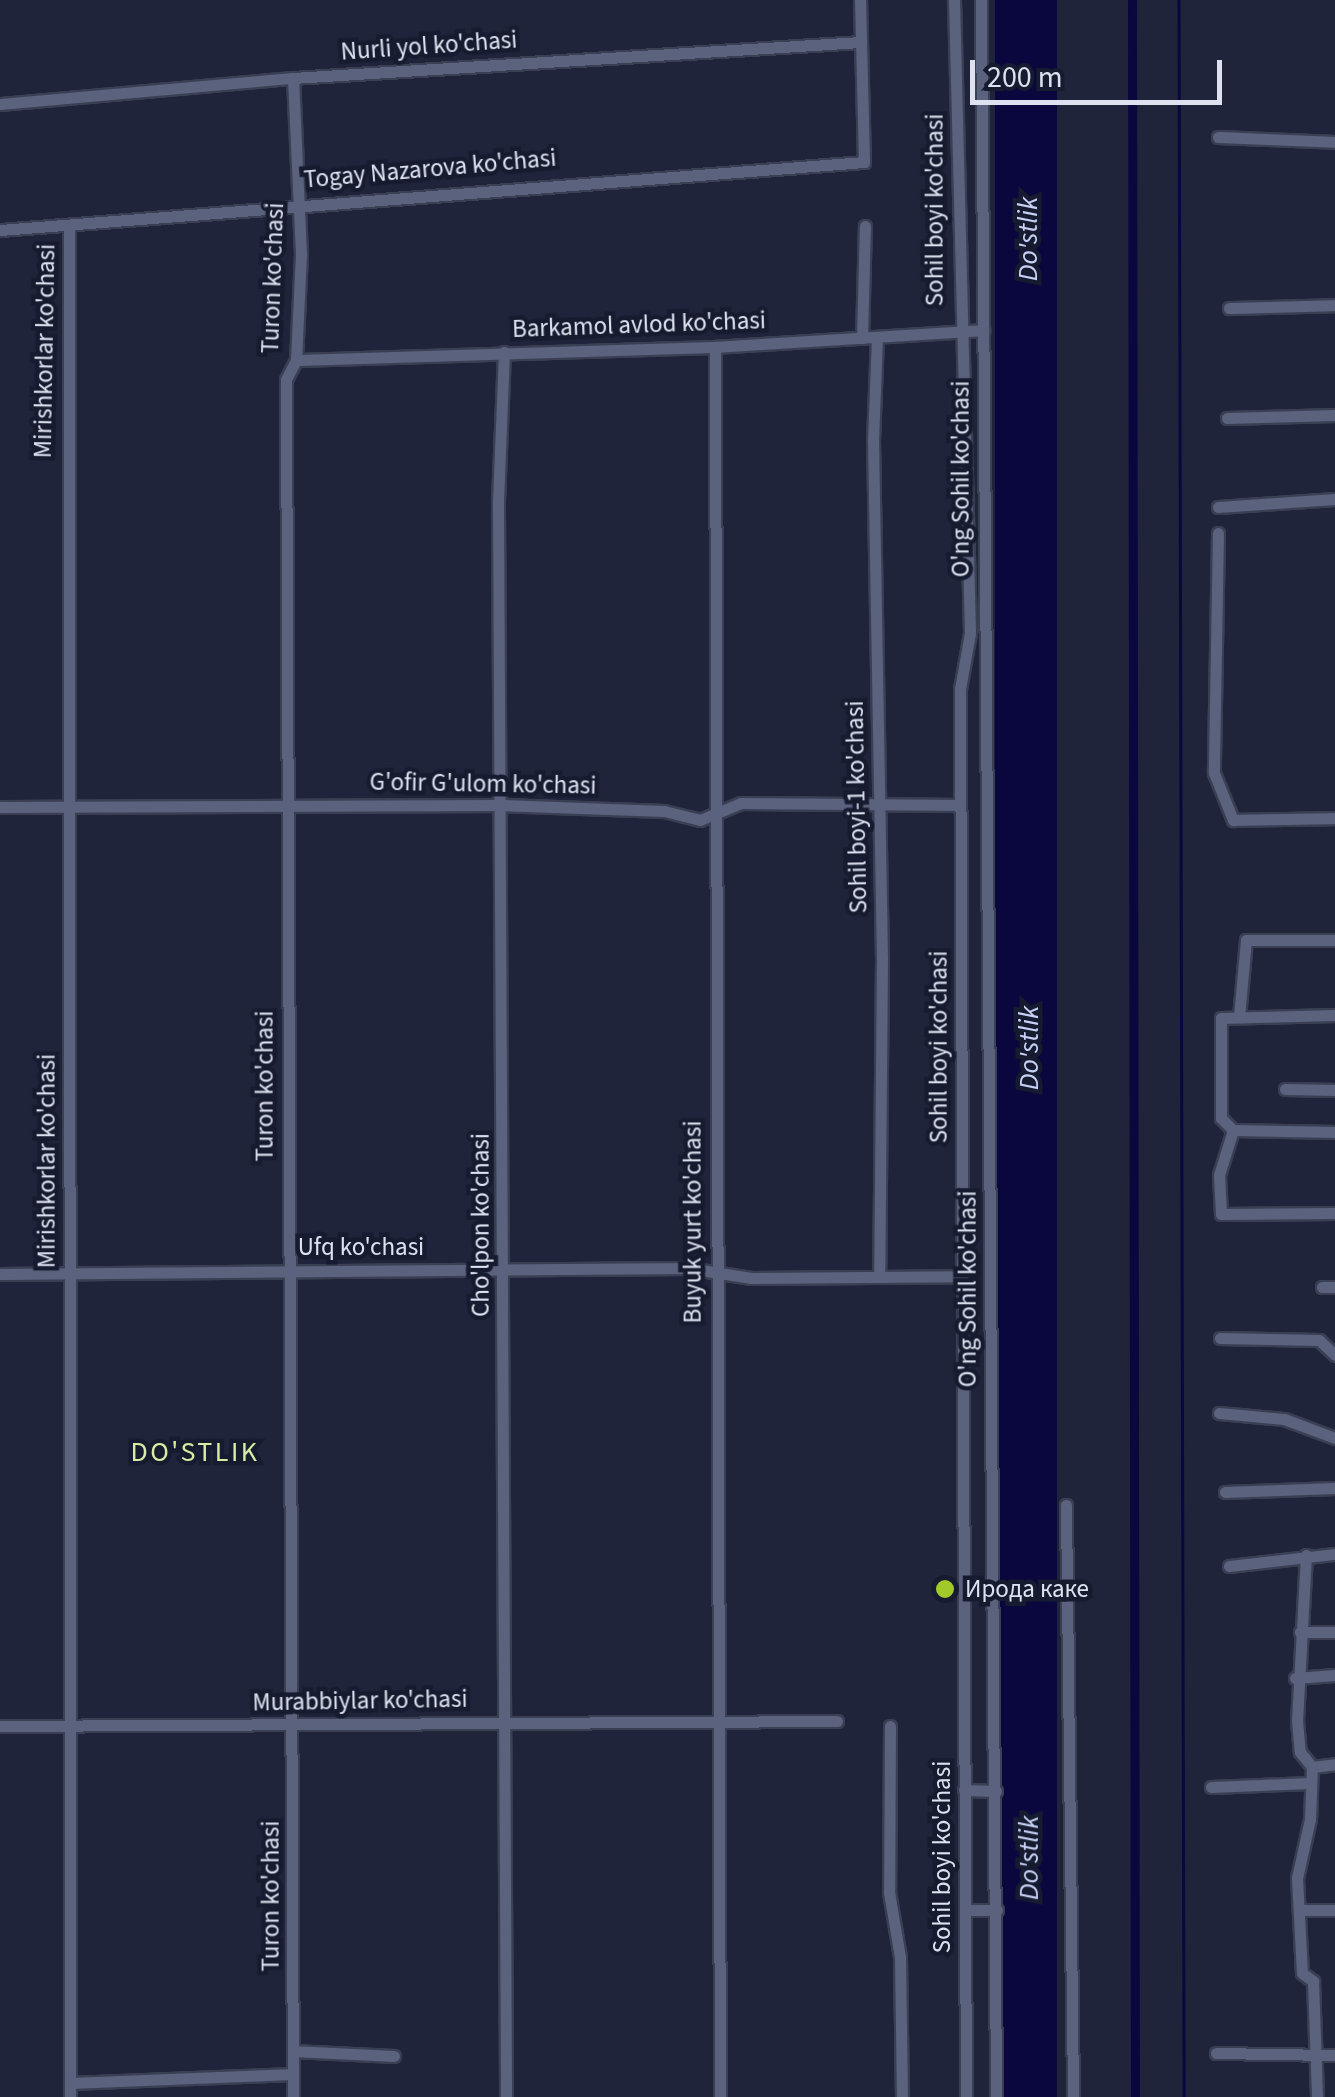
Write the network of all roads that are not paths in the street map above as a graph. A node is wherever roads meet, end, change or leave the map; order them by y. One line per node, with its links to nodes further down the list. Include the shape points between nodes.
1 (860, 0): 4 (street)
2 (954, 0): 16 (street, Sohil boyi ko'chasi)
3 (981, 0): 15 (street, O'ng Sohil ko'chasi)
4 (861, 42): 5 (street, Nurli yol ko'chasi); 9 (street, Togay Nazarova ko'chasi, via 864,162)
5 (292, 78): 6 (street, Nurli yol ko'chasi); 9 (street, Turon ko'chasi)
6 (0, 104)
7 (1218, 137): 8 (street)
8 (1335, 142)
9 (298, 202): 10 (street, Togay Nazarova ko'chasi); 21 (street, Turon ko'chasi)
10 (69, 226): 12 (street, Togay Nazarova ko'chasi); 32 (street, Mirishkorlar ko'chasi)
11 (865, 226): 18 (street)
12 (0, 230)
13 (1335, 305): 14 (street)
14 (1229, 308)
15 (984, 330): 16 (street, Barkamol avlod ko'chasi); 50 (street, O'ng Sohil ko'chasi)
16 (958, 331): 17 (street, Barkamol avlod ko'chasi); 28 (street, Sohil boyi ko'chasi, via 965,348 970,632 960,688)
17 (878, 337): 18 (street, Barkamol avlod ko'chasi); 30 (street, Sohil boyi-1 ko'chasi)
18 (862, 338): 19 (street, Barkamol avlod ko'chasi)
19 (716, 347): 20 (street, Barkamol avlod ko'chasi); 33 (street, Buyuk yurt ko'chasi)
20 (504, 352): 21 (street, Barkamol avlod ko'chasi); 27 (street, Cho'lpon ko'chasi)
21 (296, 360): 29 (street, Turon ko'chasi, via 286,380)
22 (1335, 415): 23 (street)
23 (1226, 418)
24 (1335, 499): 25 (street)
25 (1218, 507)
26 (1218, 533): 34 (street, via 1214,773 1233,820)
27 (500, 804): 29 (street, G'ofir G'ulom ko'chasi); 33 (street, G'ofir G'ulom ko'chasi); 43 (street, Cho'lpon ko'chasi)
28 (960, 804): 30 (street, G'ofir G'ulom ko'chasi); 49 (street, Sohil boyi ko'chasi)
29 (288, 805): 32 (street, G'ofir G'ulom ko'chasi); 44 (street, Turon ko'chasi)
30 (876, 806): 33 (street, G'ofir G'ulom ko'chasi, via 740,803); 48 (street, Sohil boyi-1 ko'chasi)
31 (0, 808): 32 (street, G'ofir G'ulom ko'chasi)
32 (68, 808): 46 (street, Mirishkorlar ko'chasi)
33 (715, 816): 45 (street, Buyuk yurt ko'chasi)
34 (1335, 818)
35 (1335, 940): 37 (street, via 1246,940)
36 (1335, 1015): 37 (street)
37 (1239, 1017): 40 (street, via 1222,1018 1221,1118)
38 (1285, 1089): 39 (street)
39 (1335, 1090)
40 (1233, 1130): 41 (street); 42 (street, via 1219,1176 1221,1214)
41 (1335, 1132)
42 (1335, 1213)
43 (504, 1268): 44 (street, Ufq ko'chasi); 45 (street, Ufq ko'chasi); 66 (street, Cho'lpon ko'chasi)
44 (290, 1270): 46 (street, Ufq ko'chasi); 69 (street, Turon ko'chasi)
45 (715, 1271): 48 (street, Ufq ko'chasi, via 751,1278); 68 (street, Buyuk yurt ko'chasi)
46 (69, 1273): 47 (street, Ufq ko'chasi); 71 (street, Mirishkorlar ko'chasi)
47 (0, 1274)
48 (878, 1276): 49 (street, Ufq ko'chasi)
49 (962, 1276): 51 (street, Sohil boyi ko'chasi)
50 (990, 1317): 51 (street); 78 (street, O'ng Sohil ko'chasi)
51 (963, 1318): 77 (street, Sohil boyi ko'chasi)
52 (1220, 1338): 53 (street, via 1319,1340)
53 (1335, 1355)
54 (1219, 1413): 55 (street, via 1284,1419)
55 (1335, 1438)
56 (1335, 1488): 57 (street)
57 (1225, 1492)
58 (1066, 1505): 97 (street)
59 (1335, 1554): 60 (street)
60 (1306, 1555): 61 (street); 62 (street)
61 (1229, 1566)
62 (1300, 1632): 63 (street); 65 (street)
63 (1335, 1632)
64 (1335, 1676): 65 (street)
65 (1296, 1678): 74 (street, via 1300,1752)
66 (506, 1721): 68 (street, Murabbiylar ko'chasi); 69 (street, Murabbiylar ko'chasi); 92 (street, Cho'lpon ko'chasi)
67 (836, 1721): 68 (street, Murabbiylar ko'chasi)
68 (721, 1723): 93 (street, Buyuk yurt ko'chasi)
69 (291, 1725): 71 (street, Murabbiylar ko'chasi); 83 (street, Turon ko'chasi)
70 (0, 1726): 71 (street, Murabbiylar ko'chasi)
71 (67, 1726): 89 (street, Mirishkorlar ko'chasi)
72 (890, 1726): 94 (street, via 889,1892 900,1957)
73 (1335, 1764): 74 (street)
74 (1312, 1767): 75 (street)
75 (1309, 1783): 76 (street); 81 (street, via 1310,1820 1297,1878)
76 (1211, 1787)
77 (964, 1790): 78 (street); 79 (street, Sohil boyi ko'chasi)
78 (996, 1790): 80 (street, O'ng Sohil ko'chasi)
79 (965, 1910): 80 (street); 95 (street, Sohil boyi ko'chasi)
80 (996, 1910): 96 (street, O'ng Sohil ko'chasi)
81 (1302, 1910): 82 (street); 85 (street, via 1302,1973 1313,1980)
82 (1335, 1910)
83 (293, 2050): 87 (street); 88 (street, Turon ko'chasi)
84 (1216, 2053): 85 (street)
85 (1316, 2054): 86 (street); 98 (street)
86 (1335, 2055)
87 (394, 2056)
88 (293, 2074): 89 (street); 91 (street, Turon ko'chasi)
89 (70, 2083): 90 (street, Mirishkorlar ko'chasi)
90 (70, 2097)
91 (293, 2097)
92 (506, 2097)
93 (720, 2097)
94 (902, 2097)
95 (966, 2097)
96 (996, 2097)
97 (1074, 2097)
98 (1317, 2097)

